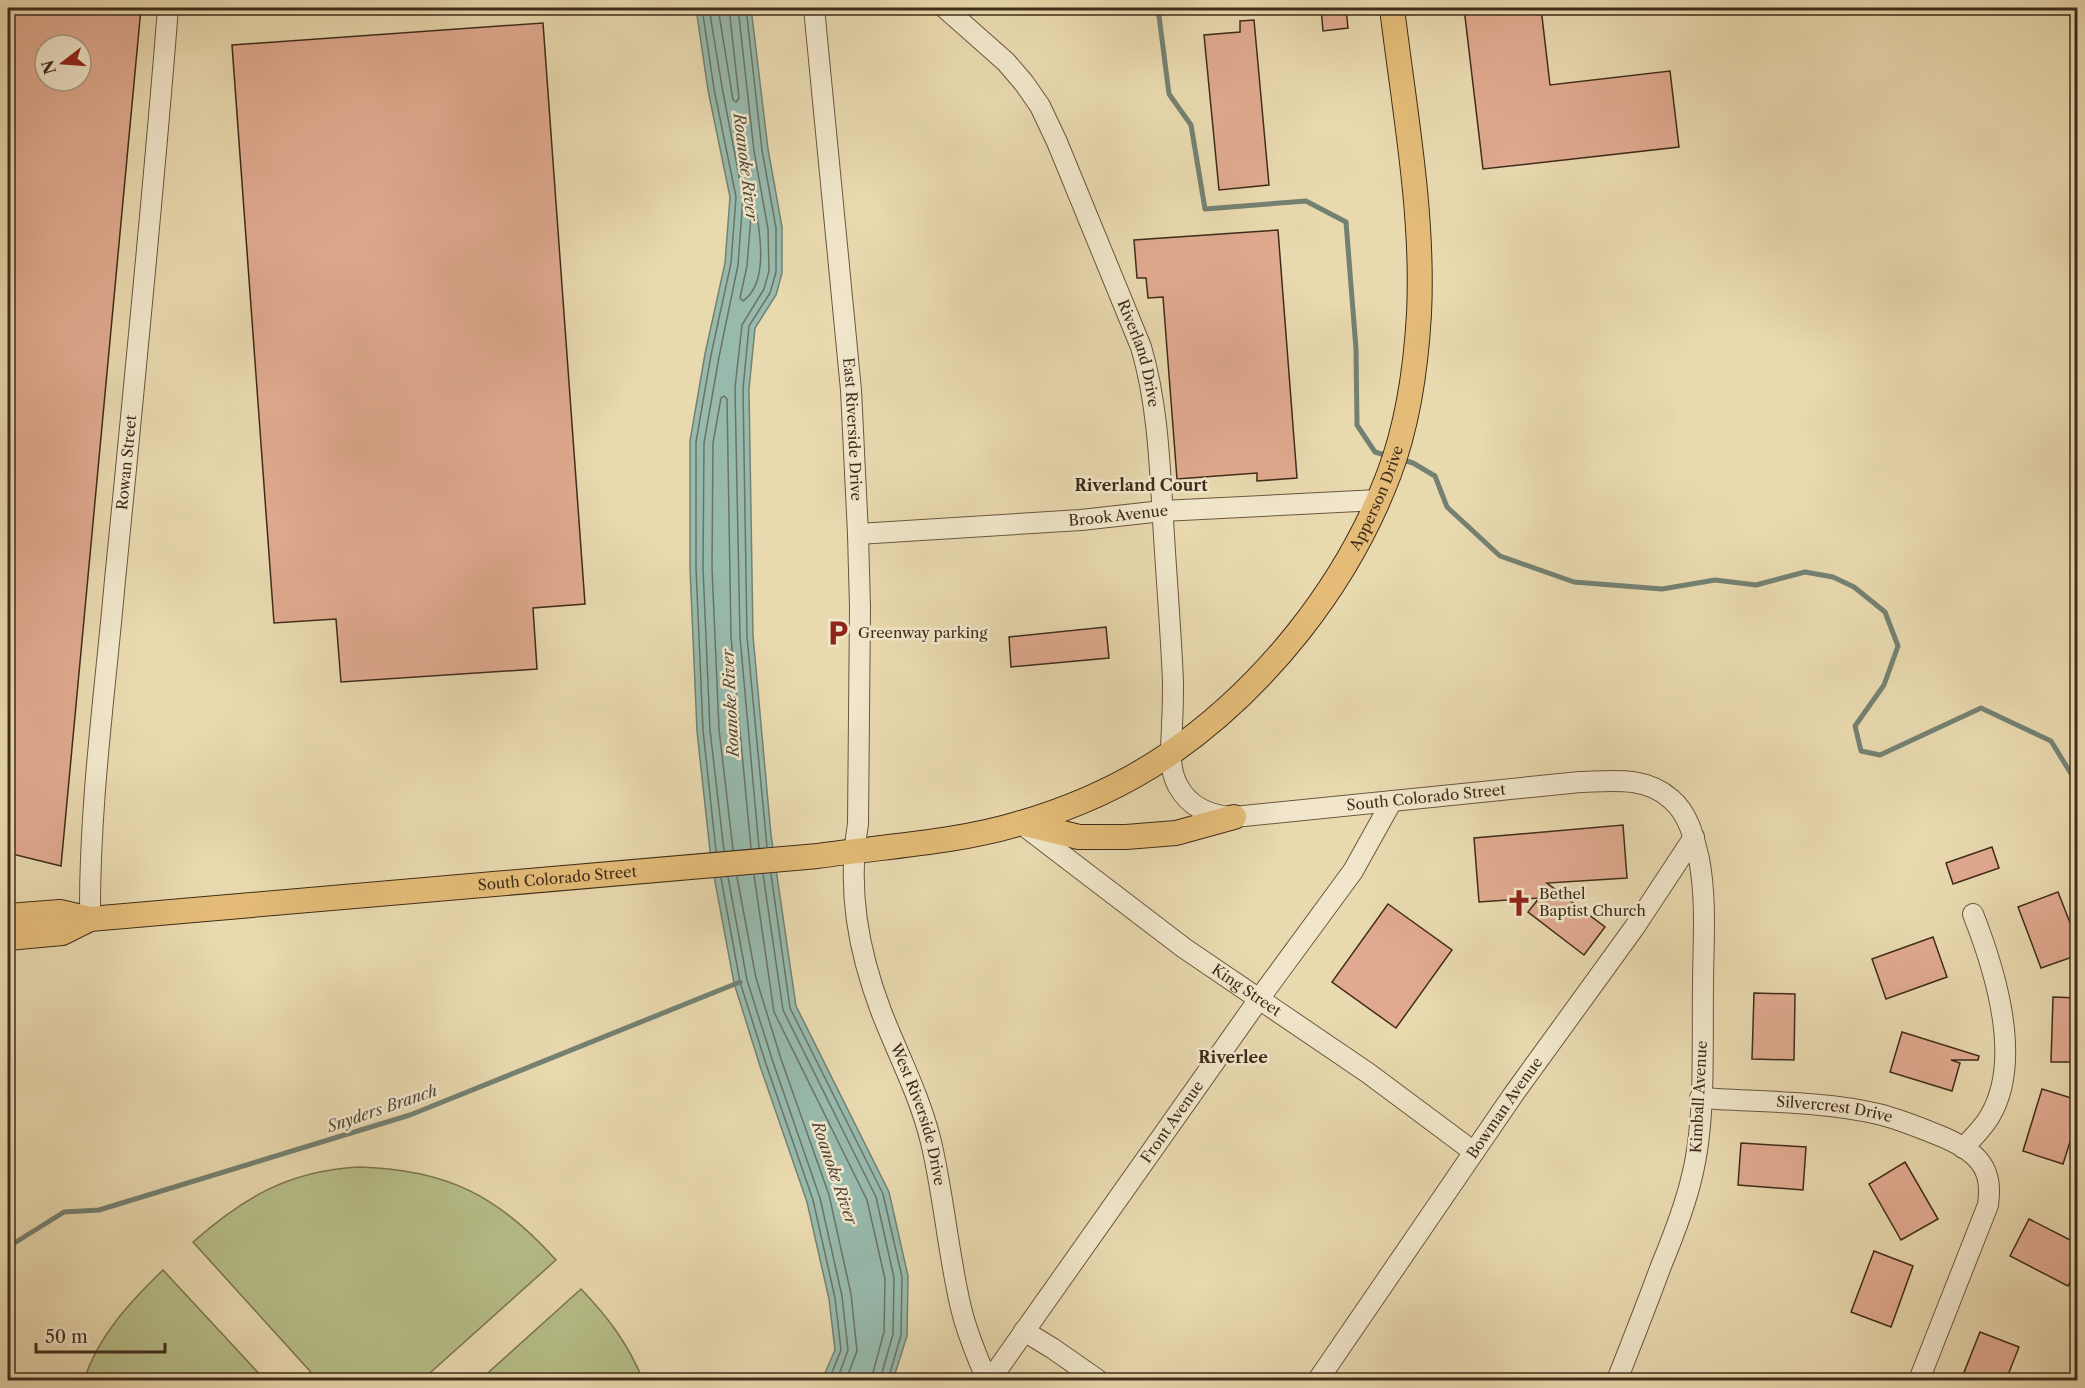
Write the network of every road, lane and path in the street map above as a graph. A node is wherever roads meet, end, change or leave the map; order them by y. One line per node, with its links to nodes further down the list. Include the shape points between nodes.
1 (168, 8): 16 (street, Rowan Street, via 100,741 89,871)
2 (813, 8): 7 (street, East Riverside Drive, via 851,390)
3 (945, 8): 6 (street, Riverland Drive, via 1024,83 1057,142 1149,373)
4 (1392, 8): 5 (main road, Apperson Drive, via 1419,256 1419,315 1413,372 1398,444)
5 (1378, 500): 6 (street, Brook Avenue); 8 (main road, Apperson Drive, via 1346,563 1287,645 1206,726)
6 (1162, 511): 7 (street, Brook Avenue); 8 (street, Riverland Drive, via 1173,682)
7 (858, 534): 13 (street, East Riverside Drive, via 858,824)
8 (1170, 754): 10 (street, South Colorado Street, via 1177,784 1194,806 1219,817); 11 (main road, Apperson Drive, via 1109,789)
9 (1392, 801): 10 (street, South Colorado Street); 12 (street, South Colorado Street, via 1625,780 1658,789 1671,799 1687,819); 18 (street, Front Avenue, via 1353,871)
10 (1234, 817): 11 (main road, via 1176,833 1126,837 1079,837)
11 (1021, 823): 13 (main road, South Colorado Street, via 929,843); 18 (street, King Street, via 1184,948)
12 (1694, 837): 19 (street, Kimball Avenue, via 1703,897); 21 (street, Bowman Avenue)
13 (853, 851): 16 (main road, South Colorado Street); 23 (street, West Riverside Drive, via 855,922 867,972 919,1100 931,1142 962,1309)
14 (1973, 914): 20 (street, via 1998,991 2004,1057 2003,1080 1990,1116)
15 (8, 916): 16 (main road, South Colorado Street, via 60,912)
16 (90, 919): 17 (main road, South Colorado Street, via 62,933)
17 (8, 938)
18 (1259, 999): 21 (street, King Street); 22 (street, Front Avenue)
19 (1700, 1098): 20 (street, Silvercrest Drive, via 1844,1107 1914,1124); 26 (street, Kimball Avenue, via 1698,1144 1680,1219)
20 (1963, 1148): 27 (street, Silvercrest Drive, via 1980,1162 1985,1172 1990,1191 1988,1205)
21 (1474, 1152): 25 (street, Bowman Avenue)
22 (1024, 1331): 23 (street, Front Avenue); 24 (street)
23 (988, 1380)
24 (1098, 1380)
25 (1318, 1380)
26 (1617, 1380)
27 (1918, 1380)

